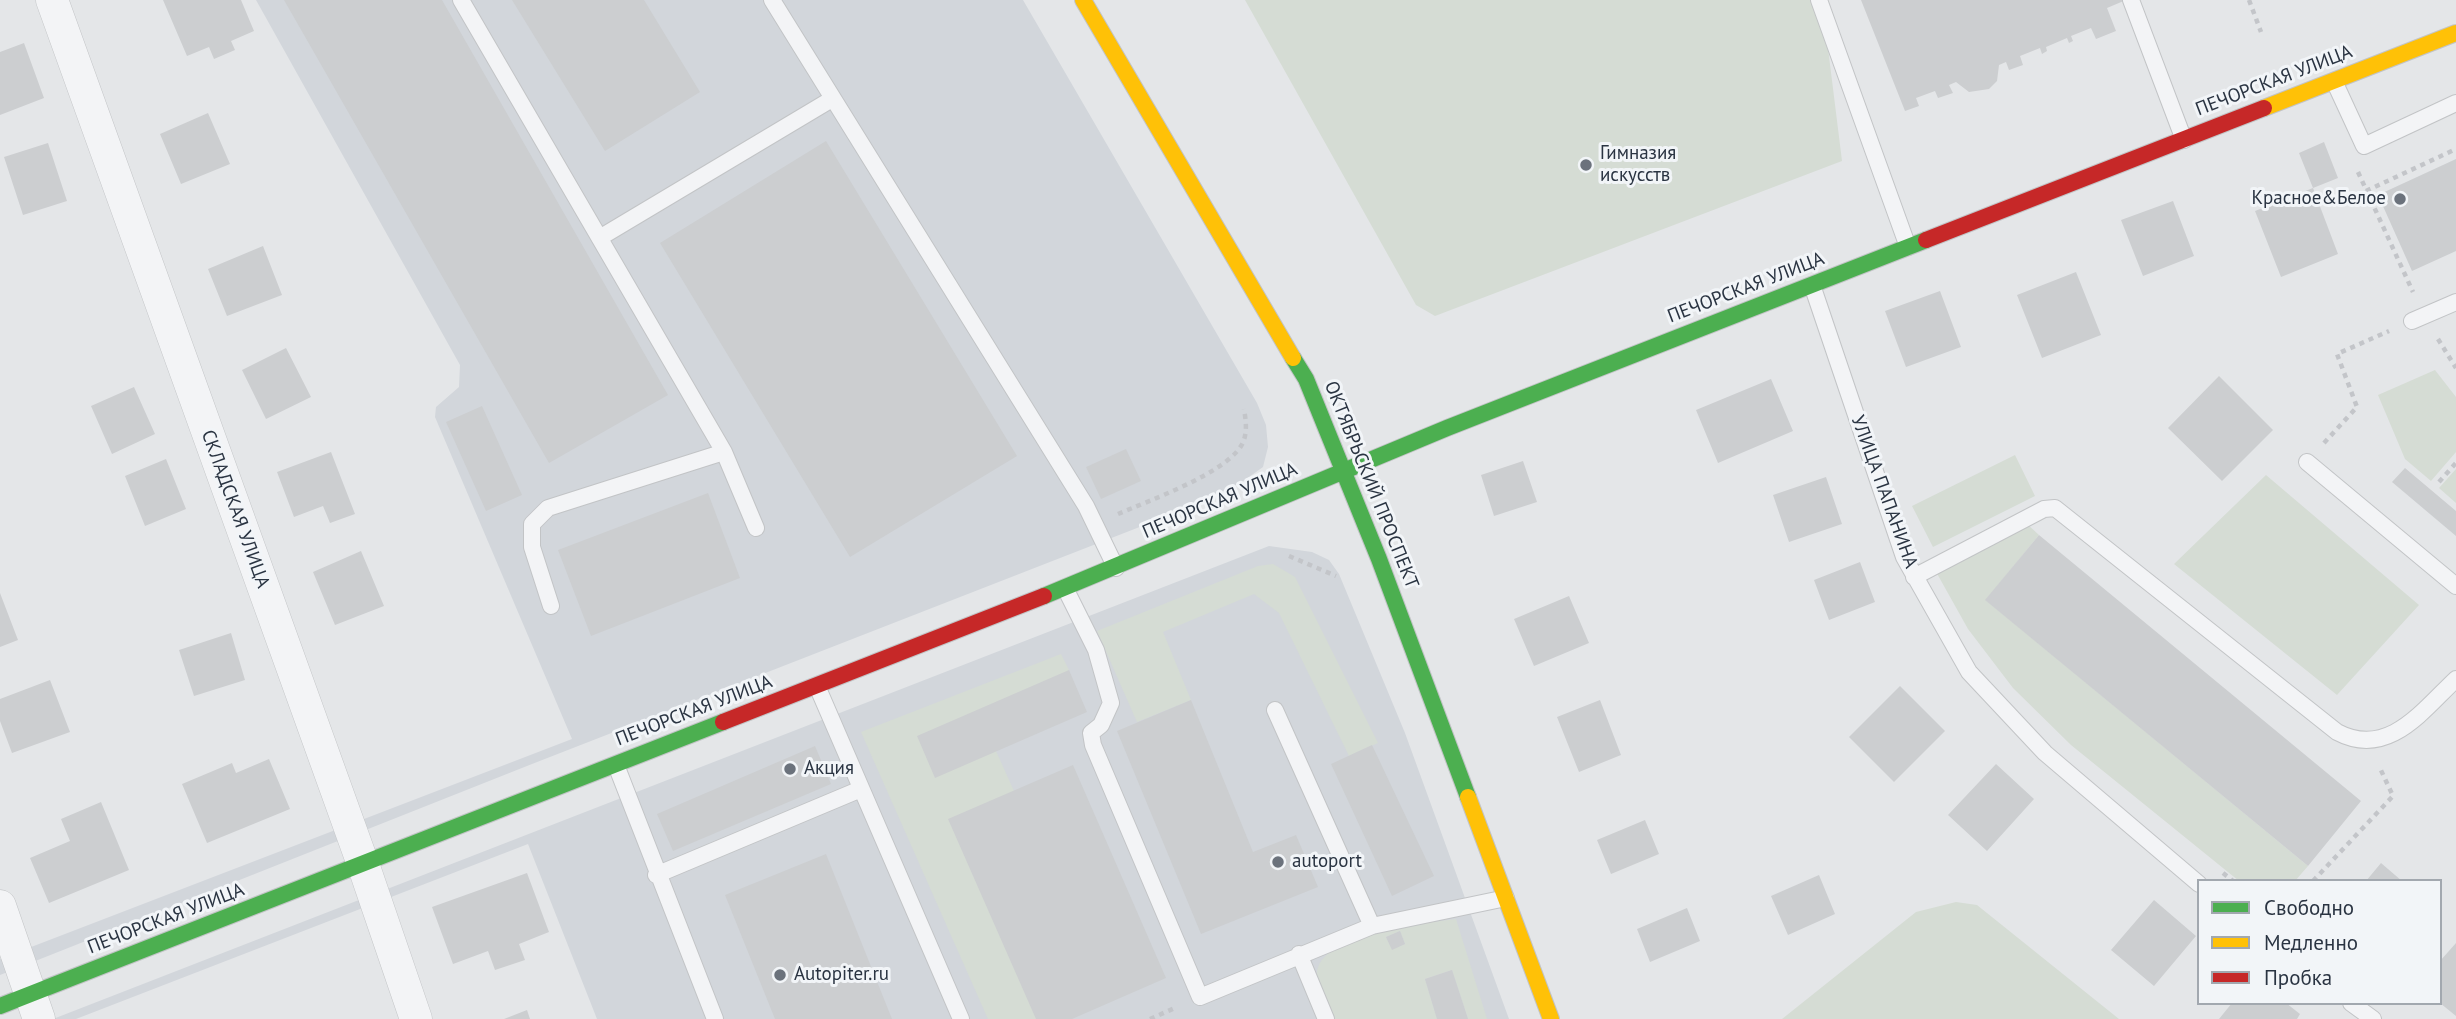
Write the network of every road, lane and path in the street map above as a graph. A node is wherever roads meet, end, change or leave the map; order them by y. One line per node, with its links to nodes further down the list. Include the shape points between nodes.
1 (51, 0): 43 (street, СКЛАДСКАЯ УЛИЦА)
2 (461, 0): 17 (lane)
3 (772, 0): 11 (lane)
4 (1083, 0): 26 (street, ОКТЯБРЬСКИЙ ПРОСПЕКТ, via 1306,379)
5 (1819, 0): 18 (lane)
6 (2131, 0): 13 (lane)
7 (2249, 0): 8 (path)
8 (2261, 32)
9 (2456, 33): 10 (street, ПЕЧОРСКАЯ УЛИЦА)
10 (2334, 81): 12 (lane, via 2364,145); 13 (street, ПЕЧОРСКАЯ УЛИЦА)
11 (832, 99): 17 (lane); 28 (lane)
12 (2456, 103)
13 (2183, 140): 18 (street, ПЕЧОРСКАЯ УЛИЦА)
14 (2456, 149): 16 (path)
15 (2356, 167): 16 (path)
16 (2367, 191): 21 (path)
17 (601, 237): 23 (lane)
18 (1908, 247): 19 (street, ПЕЧОРСКАЯ УЛИЦА)
19 (1811, 285): 26 (street, ПЕЧОРСКАЯ УЛИЦА); 33 (lane, УЛИЦА ПАПАНИНА)
20 (2456, 302): 21 (lane)
21 (2418, 318): 24 (path, via 2337,354 2357,407)
22 (1244, 409): 28 (path, via 1246,432 1241,447 1216,467)
23 (724, 452): 29 (lane); 36 (lane, via 548,508 533,524 532,547)
24 (2307, 462): 34 (lane)
25 (2456, 463): 27 (path)
26 (1344, 471): 31 (street, ПЕЧОРСКАЯ УЛИЦА); 47 (street, ОКТЯБРЬСКИЙ ПРОСПЕКТ)
27 (2439, 482)
28 (1094, 524): 31 (lane)
29 (756, 528)
30 (1289, 556): 32 (path)
31 (1115, 568): 35 (street, ПЕЧОРСКАЯ УЛИЦА)
32 (1336, 576)
33 (1914, 577): 40 (lane, via 2055,508 2337,732); 46 (lane, УЛИЦА ПАПАНИНА, via 1969,672 2045,753)
34 (2456, 586)
35 (1065, 587): 38 (street, ПЕЧОРСКАЯ УЛИЦА); 50 (lane, via 1096,650 1111,703 1101,725 1091,733 1093,745 1200,997)
36 (551, 606)
37 (2456, 679): 40 (lane, via 2403,730)
38 (817, 686): 41 (street, ПЕЧОРСКАЯ УЛИЦА); 42 (lane)
39 (1275, 710): 49 (lane)
40 (2367, 743): 45 (path, via 2393,796)
41 (615, 765): 43 (street, ПЕЧОРСКАЯ УЛИЦА); 44 (lane)
42 (861, 789): 44 (lane); 56 (lane)
43 (363, 864): 53 (street, ПЕЧОРСКАЯ УЛИЦА); 54 (street, СКЛАДСКАЯ УЛИЦА)
44 (656, 875): 55 (lane)
45 (2315, 879)
46 (2197, 882)
47 (1506, 898): 49 (lane); 58 (street, ОКТЯБРЬСКИЙ ПРОСПЕКТ)
48 (0, 906): 53 (street)
49 (1372, 926): 50 (lane)
50 (1299, 954): 57 (lane)
51 (2354, 1005): 59 (lane)
52 (0, 1006): 53 (street, ПЕЧОРСКАЯ УЛИЦА)
53 (35, 1007)
54 (416, 1019)
55 (715, 1019)
56 (961, 1019)
57 (1326, 1019)
58 (1551, 1019)
59 (2373, 1019)

